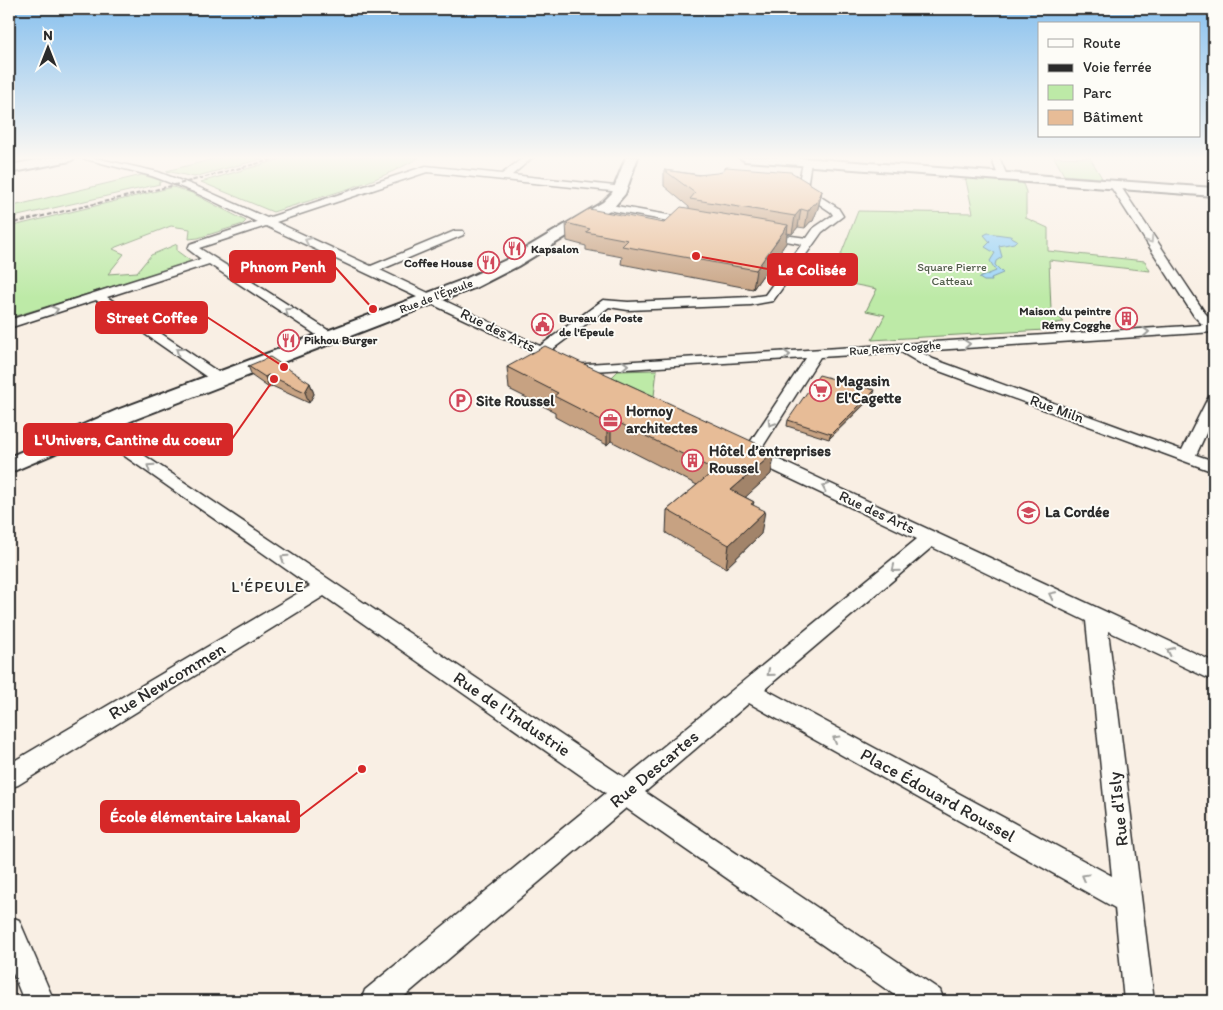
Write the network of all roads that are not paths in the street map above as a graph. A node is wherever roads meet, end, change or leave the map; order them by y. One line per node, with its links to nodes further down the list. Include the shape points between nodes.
1 (227, 204): 7 (street, Rue des Arts)
2 (320, 204): 7 (street)
3 (609, 204): 6 (street, Rue de l'Épeule)
4 (826, 204): 11 (street, via 838,216 818,230)
5 (1127, 204): 17 (street, one-way to 17, via 1200,316)
6 (605, 207): 8 (street); 15 (street, Rue de l'Épeule, via 500,270)
7 (266, 222): 12 (street, via 193,247); 13 (street, Rue des Arts, one-way to 7)
8 (700, 223)
9 (750, 232): 11 (street)
10 (459, 233): 13 (street)
11 (809, 242): 20 (street, via 769,298 628,306 608,303)
12 (211, 260): 14 (street); 18 (street, one-way to 12)
13 (370, 270): 15 (street, Rue des Arts)
14 (98, 296): 16 (street, one-way to 14); 23 (street, one-way to 14)
15 (431, 298): 18 (street, Rue de l'Épeule); 20 (street, Rue des Arts)
16 (9, 324)
17 (1214, 328): 19 (street, Rue Remy Cogghe, one-way to 17)
18 (329, 338): 23 (street, Rue de l'Épeule)
19 (903, 348): 21 (street, Rue Remy Cogghe); 29 (street, Rue Miln, via 928,362)
20 (541, 351): 22 (street, Rue des Arts)
21 (816, 353): 22 (street, Rue Remy Cogghe, one-way to 21); 28 (street, one-way to 28)
22 (576, 368): 24 (street, Rue des Arts)
23 (219, 379): 26 (street, Rue de l'Épeule)
24 (604, 381)
25 (1214, 400): 29 (street)
26 (94, 428): 30 (street, Rue de l'Épeule); 33 (street, Rue de l'Industrie, one-way to 26)
27 (734, 444): 28 (street, Rue des Arts)
28 (752, 453): 32 (street, Rue des Arts, one-way to 28)
29 (1187, 457): 31 (street, Rue Miln)
30 (9, 466)
31 (1214, 467)
32 (932, 537): 34 (street, Rue des Arts, one-way to 32); 36 (street, Rue Descartes, one-way to 36)
33 (325, 586): 37 (street, Rue Newcommen); 38 (street, Rue de l'Industrie)
34 (1096, 616): 35 (street, Rue des Arts, one-way to 34); 39 (street, Rue d'Isly)
35 (1214, 672)
36 (748, 691): 38 (street, Rue Descartes); 39 (street, Place Édouard Roussel, one-way to 36)
37 (9, 777)
38 (626, 792): 42 (street, Rue Descartes); 43 (street, Rue de l'Industrie)
39 (1128, 900): 44 (street, Rue d'Isly)
40 (9, 930): 41 (street)
41 (39, 1001)
42 (376, 1001)
43 (929, 1001)
44 (1140, 1001)

